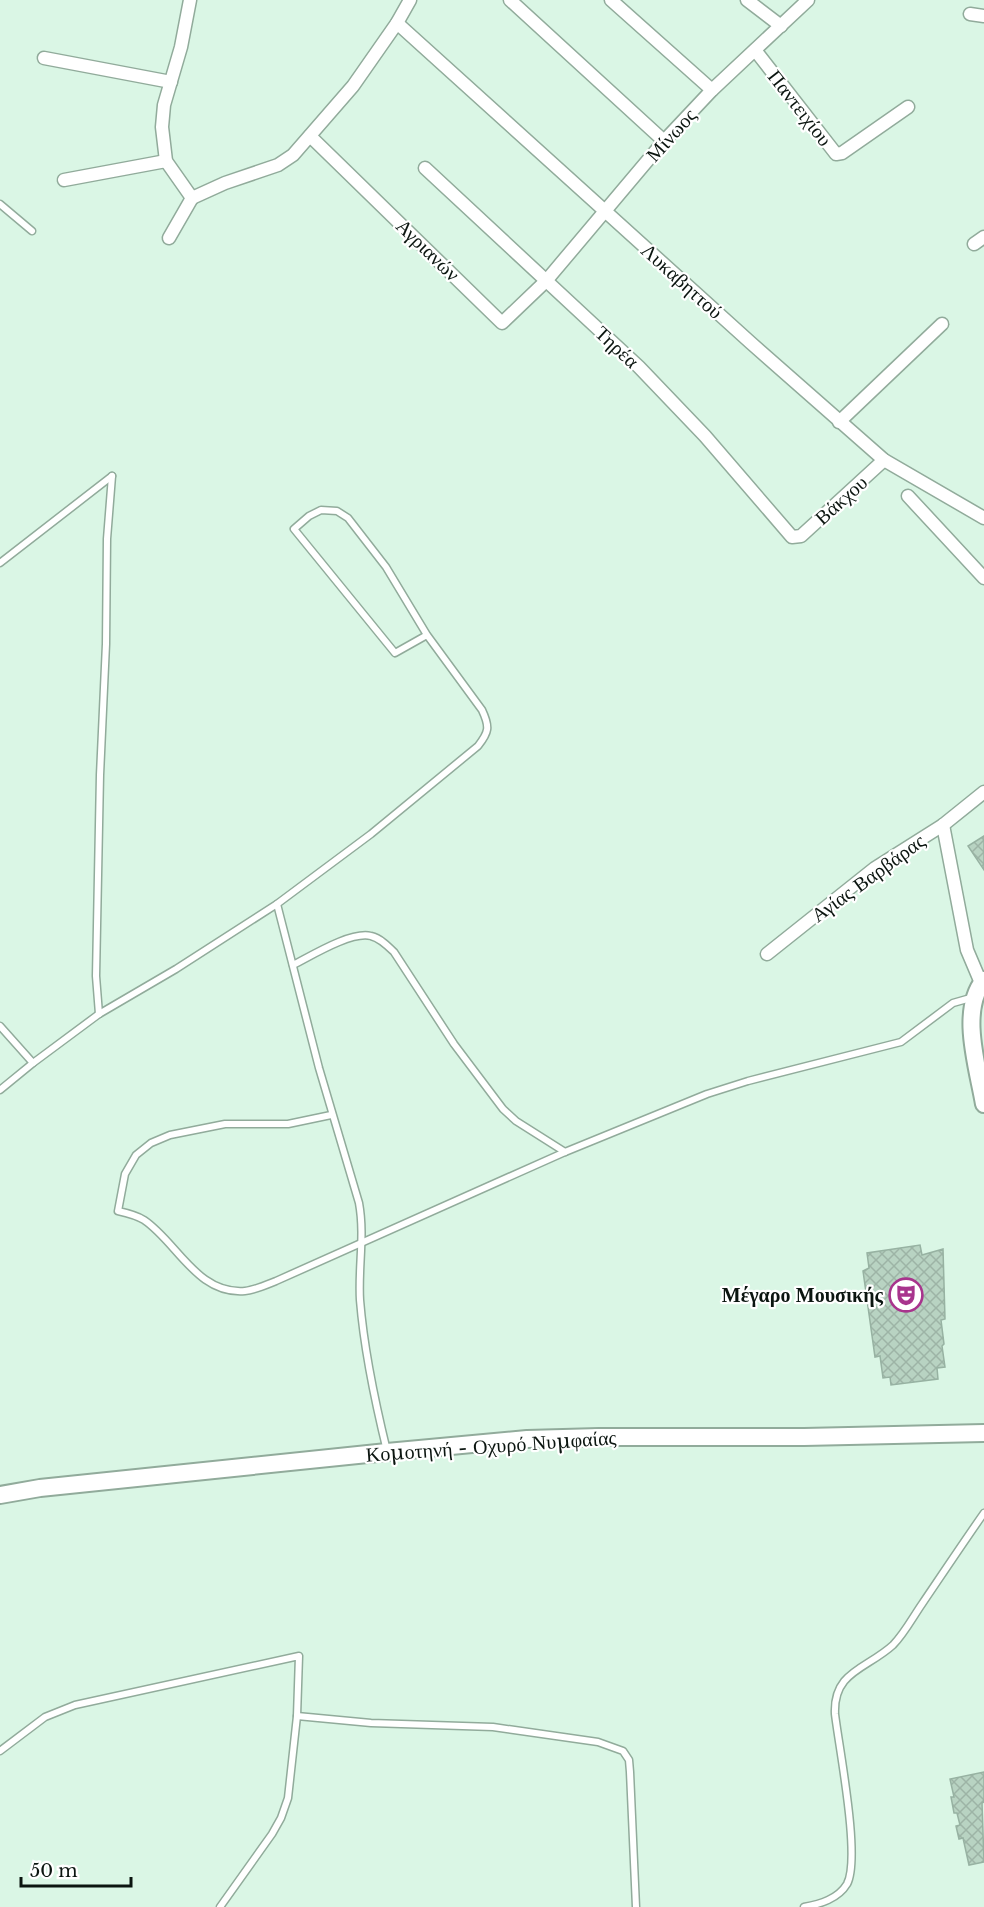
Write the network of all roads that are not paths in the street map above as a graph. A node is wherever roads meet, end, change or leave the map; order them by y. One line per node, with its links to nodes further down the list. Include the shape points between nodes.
1 (190, 0): 15 (street)
2 (410, 0): 11 (street)
3 (510, 0): 19 (street)
4 (611, 0): 8 (street)
5 (630, 0): 8 (street)
6 (747, 0): 12 (street)
7 (808, 0): 12 (street, Μίνωος)
8 (621, 10): 16 (street)
9 (970, 14): 10 (street)
10 (984, 16)
11 (397, 23): 18 (street); 25 (street, Λυκαβηττού)
12 (781, 26): 13 (street, Μίνωος)
13 (755, 50): 16 (street, Μίνωος); 17 (street, Παντειχίου, via 836,154)
14 (44, 58): 15 (street)
15 (171, 82): 20 (street, via 162,117)
16 (712, 90): 19 (street, Μίνωος)
17 (908, 107)
18 (310, 136): 23 (street, via 278,165); 30 (street, Αγριανών, via 502,323)
19 (664, 141): 25 (street, Μίνωος)
20 (166, 161): 22 (street); 23 (street)
21 (424, 168): 30 (street, Τηρέα)
22 (64, 180)
23 (192, 198): 28 (street)
24 (0, 204): 26 (lane)
25 (606, 212): 30 (street, Μίνωος); 32 (street, Λυκαβηττού)
26 (33, 231)
27 (984, 237): 29 (street)
28 (169, 238)
29 (974, 244)
30 (546, 281): 36 (street, Τηρέα, via 639,367 789,534)
31 (942, 324): 32 (street)
32 (839, 422): 33 (street, Λυκαβηττού)
33 (884, 460): 35 (street, Λυκαβηττού); 36 (street, Βάκχου)
34 (908, 496): 38 (street)
35 (984, 518)
36 (797, 538)
37 (0, 564): 46 (lane, via 112,476 100,787 96,976)
38 (984, 578)
39 (427, 635): 39 (lane, via 386,567 348,518 337,511 321,510 294,529 395,653); 42 (lane, via 482,710 488,722 487,736 380,827)
40 (984, 792): 41 (street)
41 (943, 825): 43 (street, Αγίας Βαρβάρας, via 875,868); 45 (street, Αγίας Βαρβάρας, via 967,950)
42 (277, 904): 44 (lane); 46 (lane)
43 (767, 954)
44 (292, 965): 51 (lane); 52 (lane, via 357,936 371,936 384,943 503,1109)
45 (980, 987): 50 (main road, Αγίας Βαρβάρας, via 971,1015); 52 (lane, via 901,1042 717,1091)
46 (99, 1014): 48 (lane)
47 (0, 1026): 48 (lane)
48 (33, 1063): 49 (lane)
49 (0, 1090)
50 (984, 1104)
51 (331, 1115): 53 (lane, via 359,1203); 53 (lane, via 288,1124 225,1124 170,1135 151,1143 136,1155 125,1174 118,1211 145,1221 201,1277 235,1291 261,1287)
52 (565, 1152): 53 (lane)
53 (362, 1242): 55 (lane, via 362,1321)
54 (984, 1433): 55 (main road, Κομοτηνή - Οχυρό Νυμφαίας, via 587,1437)
55 (387, 1452): 56 (main road, Κομοτηνή - Οχυρό Νυμφαίας)
56 (0, 1495)
57 (984, 1513): 62 (lane, via 895,1643 855,1670 839,1688 834,1701 851,1871 838,1895)
58 (297, 1716): 59 (lane, via 299,1656 75,1705 45,1717); 60 (lane, via 288,1798 281,1818); 61 (lane, via 371,1723 493,1726 598,1742 623,1751 630,1772)
59 (0, 1751)
60 (221, 1906)
61 (636, 1907)
62 (804, 1907)

